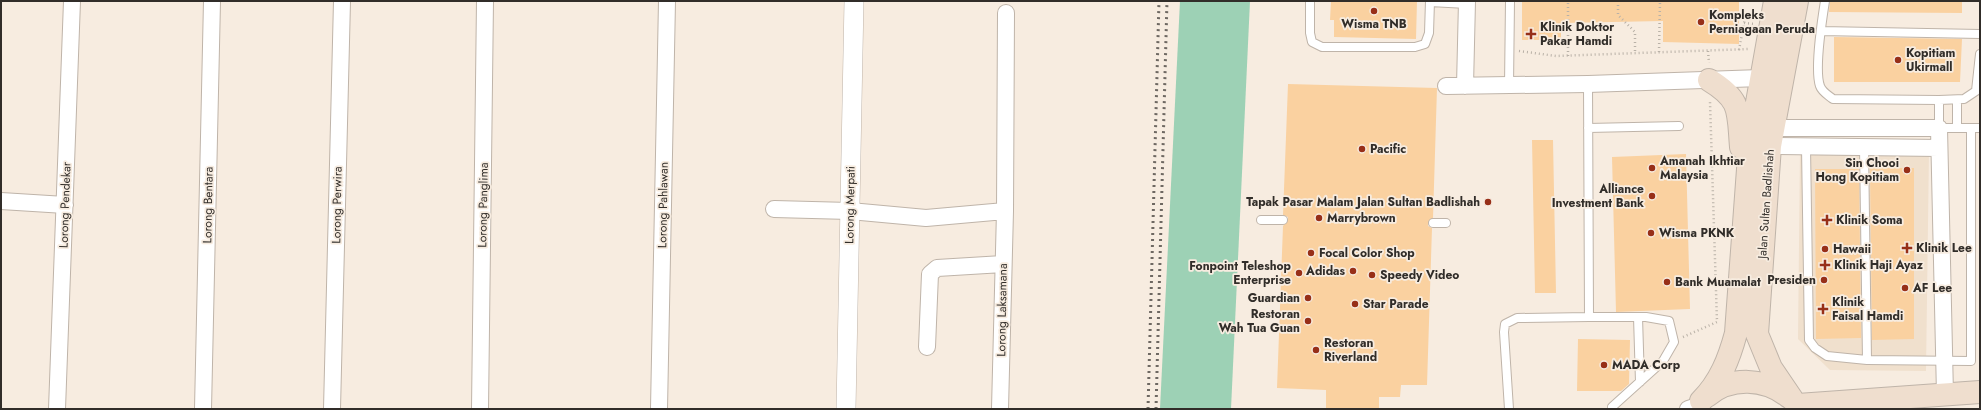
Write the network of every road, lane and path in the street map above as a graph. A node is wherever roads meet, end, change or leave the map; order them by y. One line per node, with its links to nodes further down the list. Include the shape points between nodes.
1 (72, 1): 48 (street, Lorong Pendekar)
2 (212, 1): 74 (street, Lorong Bentara)
3 (342, 1): 75 (street, Lorong Perwira)
4 (485, 1): 76 (street, Lorong Panglima)
5 (667, 1): 77 (street, Lorong Pahlawan)
6 (854, 1): 50 (street, Lorong Merpati)
7 (1310, 1): 15 (lane, via 1312,42 1322,47 1415,47 1425,44 1429,33)
8 (1510, 1): 23 (lane)
9 (1568, 1): 28 (path)
10 (1618, 1): 25 (path, via 1618,15 1635,32)
11 (1660, 1): 26 (path)
12 (1775, 1): 29 (main road, Jalan Sultan Badlishah)
13 (1797, 1): 42 (main road, Jalan Sultan Badlishah)
14 (1825, 1): 19 (lane)
15 (1430, 2): 16 (lane)
16 (1467, 2): 33 (street)
17 (1006, 13): 51 (street, Lorong Laksamana)
18 (1758, 15): 22 (path, via 1746,13)
19 (1821, 32): 20 (lane); 35 (lane, via 1820,86 1824,93 1833,99)
20 (1980, 34)
21 (1756, 49): 22 (path)
22 (1739, 50): 24 (path)
23 (1510, 51): 28 (path); 34 (lane)
24 (1708, 51): 26 (path); 30 (path)
25 (1635, 53): 26 (path); 28 (path)
26 (1660, 53)
27 (1980, 54): 36 (lane, via 1976,91 1964,99)
28 (1568, 56)
29 (1761, 78): 30 (street); 46 (main road, Jalan Sultan Badlishah, via 1750,142)
30 (1709, 80): 31 (street); 46 (main road, via 1727,91 1738,109); 61 (path, via 1717,322)
31 (1588, 84): 34 (street); 38 (lane)
32 (1446, 86): 33 (street)
33 (1465, 86): 34 (street)
34 (1509, 86)
35 (1939, 100): 36 (lane); 39 (lane)
36 (1957, 100): 40 (lane)
37 (1679, 126): 38 (lane)
38 (1588, 128): 59 (lane)
39 (1939, 128): 40 (lane); 42 (street); 45 (street)
40 (1957, 128): 41 (lane)
41 (1976, 128): 56 (lane)
42 (1771, 137): 43 (street); 70 (main road, Jalan Sultan Badlishah, via 1757,334 1771,368)
43 (1806, 147): 44 (street); 63 (lane, via 1809,340 1827,356)
44 (1864, 147): 45 (street); 63 (lane)
45 (1939, 148): 66 (street)
46 (1746, 198): 71 (main road, Jalan Sultan Badlishah, via 1736,333 1720,377 1712,390)
47 (1, 201): 48 (street)
48 (65, 205): 73 (street, Lorong Pendekar)
49 (774, 209): 50 (street)
50 (850, 211): 51 (street, via 926,218); 78 (street, Lorong Merpati)
51 (1004, 211): 58 (street, Lorong Laksamana)
52 (1261, 220): 53 (lane)
53 (1283, 220)
54 (1433, 223): 55 (lane)
55 (1446, 223)
56 (1971, 243): 57 (lane); 64 (lane)
57 (1980, 243)
58 (1003, 264): 62 (street, via 932,270); 79 (street, Lorong Laksamana)
59 (1589, 317): 60 (lane); 80 (lane, via 1517,318 1505,324)
60 (1638, 317): 61 (lane, via 1669,321); 67 (lane)
61 (1674, 342): 67 (lane, via 1663,361)
62 (927, 347)
63 (1867, 360): 66 (lane)
64 (1971, 361): 65 (lane); 66 (lane)
65 (1980, 361)
66 (1944, 362): 69 (street)
67 (1640, 382): 72 (lane)
68 (1980, 392): 69 (main road)
69 (1945, 395): 70 (main road)
70 (1797, 404): 71 (main road, via 1781,390 1768,384 1739,382 1712,392)
71 (1695, 406)
72 (1612, 407)
73 (57, 409)
74 (203, 409)
75 (332, 409)
76 (480, 409)
77 (659, 409)
78 (846, 409)
79 (1000, 409)
80 (1509, 409)

